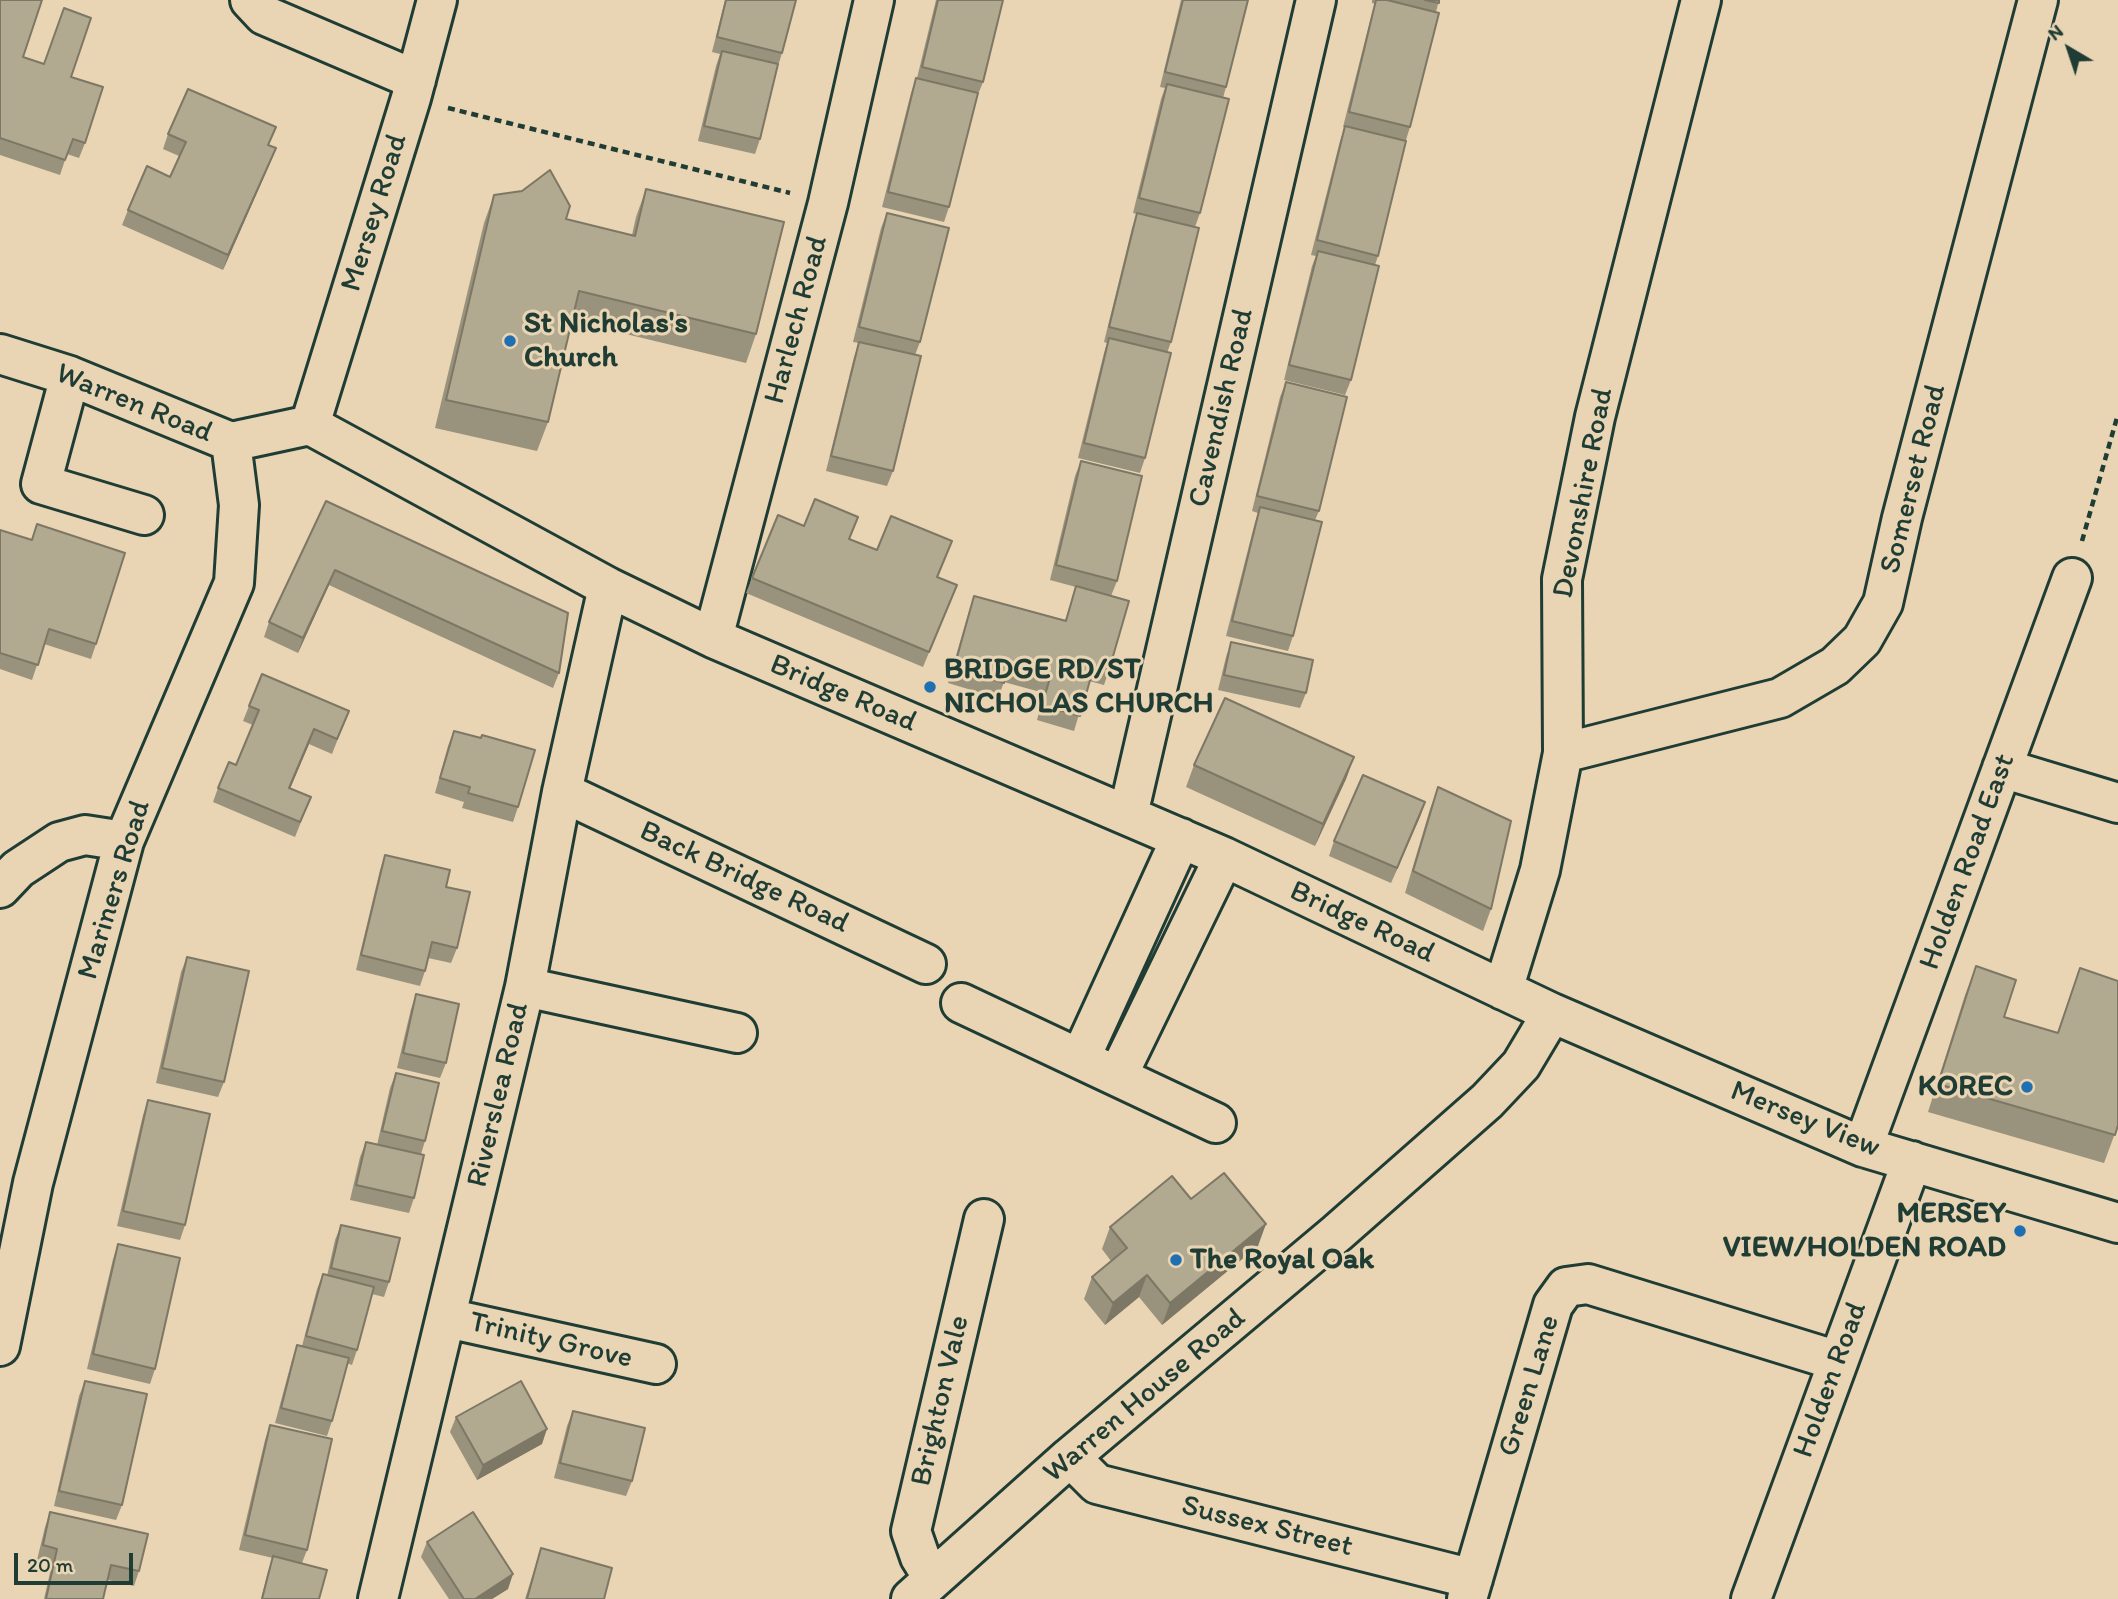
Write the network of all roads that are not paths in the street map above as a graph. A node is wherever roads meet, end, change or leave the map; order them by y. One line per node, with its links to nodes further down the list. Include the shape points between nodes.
1 (250, 0): 7 (street, via 264,15)
2 (437, 0): 7 (street, Mersey Road)
3 (874, 0): 15 (street, Harlech Road, via 828,203)
4 (1316, 0): 20 (street, Cavendish Road)
5 (1702, 0): 16 (street, Devonshire Road, via 1595,418 1562,579)
6 (2038, 0): 16 (street, Somerset Road, via 1883,603 1862,640 1835,666 1780,698)
7 (413, 89): 10 (street, Mersey Road)
8 (0, 354): 9 (street, Warren Road)
9 (70, 376): 11 (street, Warren Road); 12 (street, via 41,484)
10 (310, 425): 11 (street, Warren Road); 14 (street, Bridge Road)
11 (231, 442): 22 (street, Mariners Road, via 239,505 234,583)
12 (144, 515)
13 (2072, 578): 17 (street, Holden Road East)
14 (608, 587): 15 (street, Bridge Road); 18 (street, Riverslea Road)
15 (713, 638): 20 (street, Bridge Road)
16 (1563, 753): 27 (street, Devonshire Road, via 1540,870)
17 (2002, 768): 19 (street); 34 (street, Holden Road East)
18 (562, 792): 25 (street, Back Bridge Road); 26 (street, Riverslea Road)
19 (2118, 803)
20 (1128, 815): 21 (street, Bridge Road)
21 (1181, 838): 23 (street, Bridge Road); 31 (street)
22 (124, 841): 24 (street, via 85,835 59,842 18,869); 39 (street, Mariners Road, via 33,1183)
23 (1224, 857): 27 (street, Bridge Road); 32 (street)
24 (0, 888)
25 (926, 964)
26 (525, 987): 30 (street); 38 (street, Riverslea Road)
27 (1503, 990): 29 (street, Mersey View)
28 (961, 1003): 31 (street)
29 (1552, 1013): 34 (street, Mersey View); 42 (street, Warren House Road, via 1521,1065 1487,1101 1328,1223)
30 (737, 1033)
31 (1080, 1059): 32 (street)
32 (1118, 1075): 33 (street)
33 (1216, 1123)
34 (1864, 1147): 35 (street, Mersey View)
35 (1912, 1161): 37 (street, Mersey View); 40 (street, Holden Road)
36 (984, 1219): 43 (street, Brighton Vale, via 911,1531 920,1557)
37 (2118, 1223)
38 (446, 1318): 41 (street, Trinity Grove); 45 (street, Riverslea Road)
39 (0, 1346)
40 (1838, 1361): 44 (street, Green Lane, via 1587,1284 1566,1287 1553,1305); 46 (street, Holden Road)
41 (656, 1364)
42 (1070, 1457): 43 (street, Warren House Road); 44 (street, Sussex Street, via 1097,1484)
43 (922, 1589)
44 (1470, 1589)
45 (378, 1599)
46 (1751, 1599)

